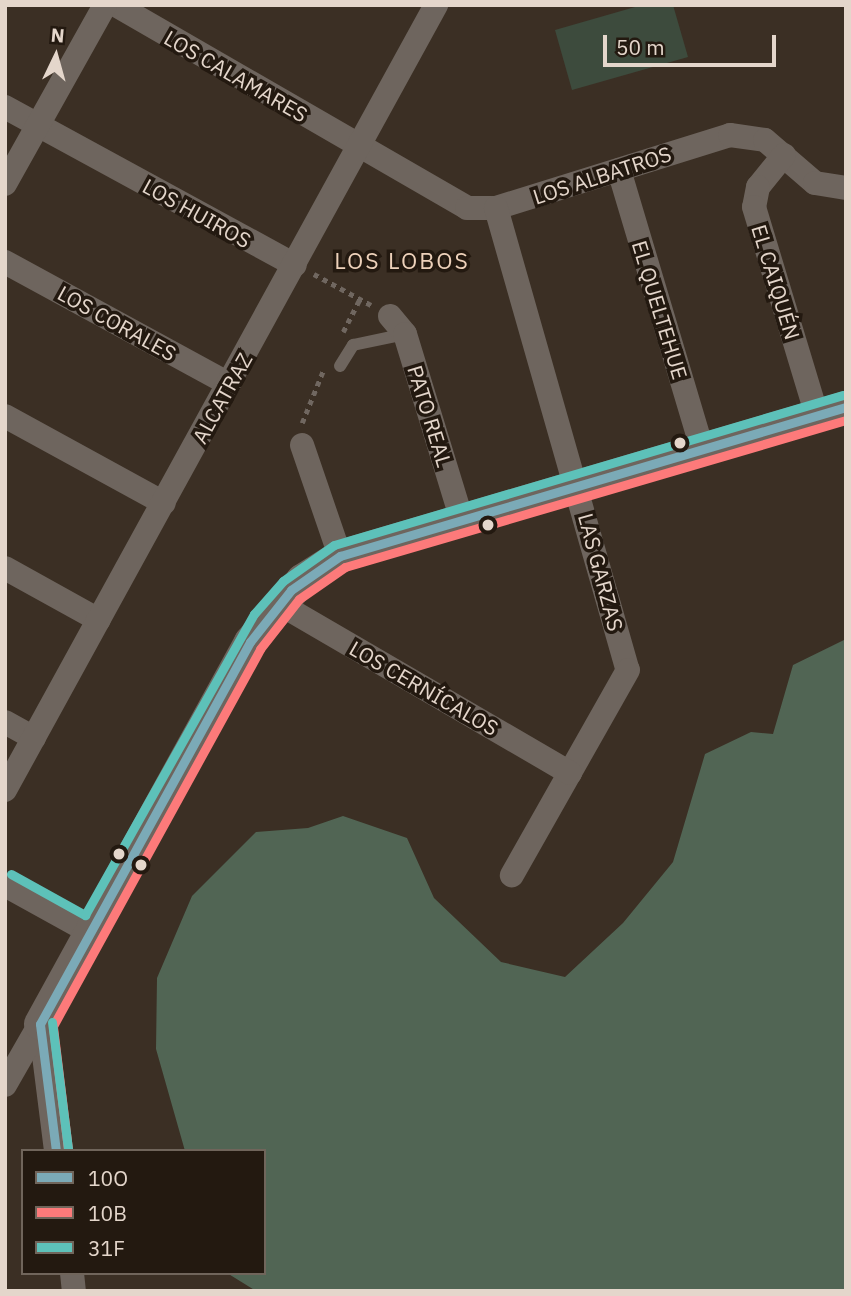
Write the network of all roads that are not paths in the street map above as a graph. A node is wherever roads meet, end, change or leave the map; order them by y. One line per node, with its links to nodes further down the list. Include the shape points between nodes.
1 (105, 5): 5 (street)
2 (116, 5): 6 (street, LOS CALAMARES)
3 (436, 5): 6 (street, ALCATRAZ)
4 (5, 107): 5 (street, LOS HUIROS)
5 (38, 125): 9 (street); 13 (street, LOS HUIROS)
6 (356, 146): 11 (street, LOS ALBATROS, via 458,205); 13 (street, ALCATRAZ)
7 (784, 155): 8 (street, LOS ALBATROS, via 753,136 730,135); 10 (street, LOS ALBATROS, via 815,183); 17 (street, EL CAIQUÉN, via 758,187 754,207)
8 (618, 170): 11 (street, LOS ALBATROS); 20 (street, EL QUELTEHUE)
9 (5, 184)
10 (846, 188)
11 (496, 208): 21 (street, LAS GARZAS)
12 (5, 262): 16 (street, LOS CORALES)
13 (295, 265): 16 (street, ALCATRAZ)
14 (398, 325): 15 (lane, via 353,345); 23 (street, PATO REAL)
15 (341, 366)
16 (229, 384): 22 (street, ALCATRAZ)
17 (832, 412): 20 (street)
18 (5, 416): 22 (street)
19 (302, 446): 24 (street)
20 (702, 449): 21 (street)
21 (577, 485): 23 (street); 30 (street, LAS GARZAS, via 628,670)
22 (164, 503): 27 (street, ALCATRAZ)
23 (462, 520): 24 (street)
24 (340, 556): 26 (street)
25 (5, 568): 27 (street)
26 (278, 603): 30 (street, LOS CERNÍCALOS); 34 (street)
27 (99, 620): 29 (street, ALCATRAZ)
28 (5, 722): 29 (street)
29 (34, 738): 31 (street, ALCATRAZ)
30 (570, 773): 32 (street, LAS GARZAS)
31 (5, 790)
32 (512, 875)
33 (5, 885): 34 (street)
34 (90, 932): 35 (street)
35 (40, 1024): 36 (street); 37 (street)
36 (5, 1085)
37 (56, 1149)

